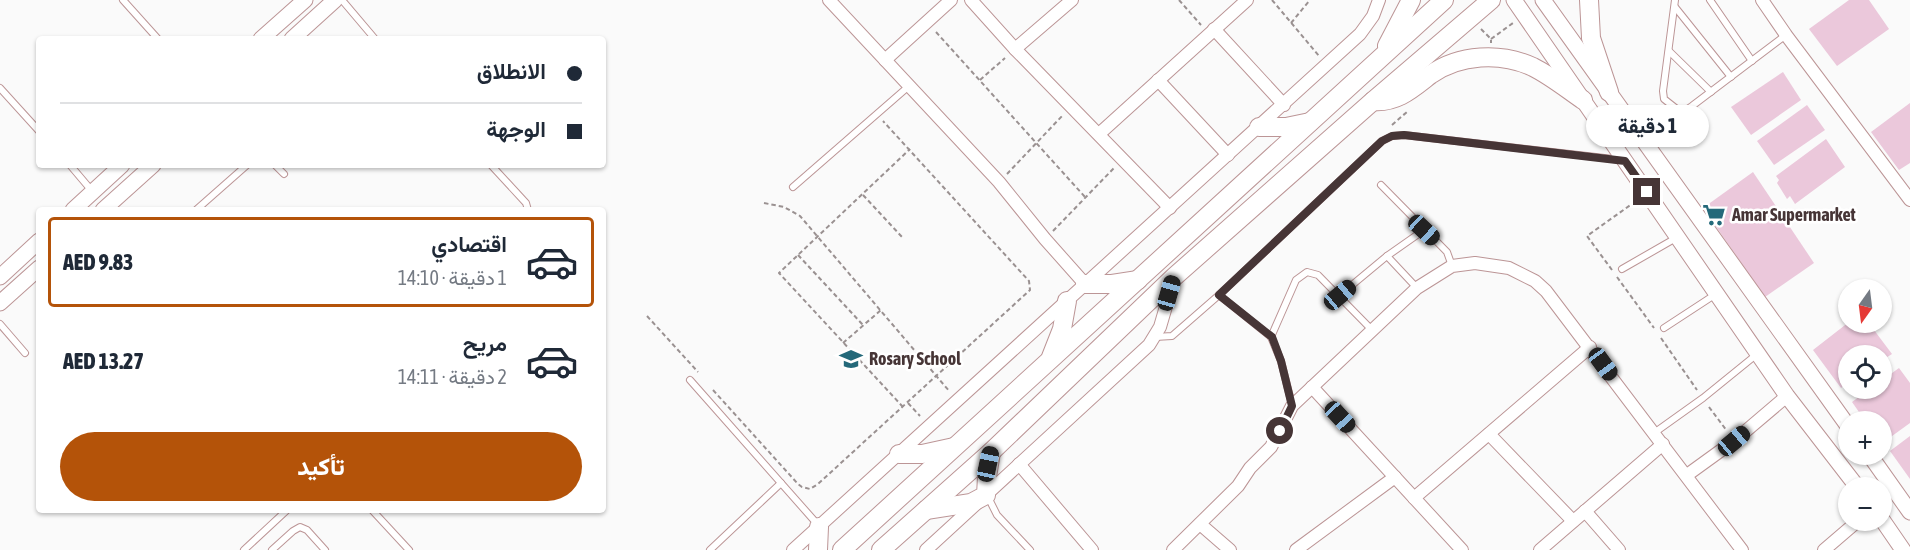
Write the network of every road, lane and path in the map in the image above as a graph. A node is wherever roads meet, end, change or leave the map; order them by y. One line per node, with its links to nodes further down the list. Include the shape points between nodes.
1 (123, 0): 27 (lane)
2 (305, 0): 28 (street)
3 (335, 0): 29 (street)
4 (342, 0): 30 (lane)
5 (829, 0): 34 (street)
6 (951, 0): 23 (street)
7 (971, 0): 31 (street)
8 (1072, 0): 31 (street)
9 (1179, 0): 25 (path)
10 (1247, 0): 25 (street)
11 (1272, 0): 24 (path)
12 (1310, 0): 24 (path)
13 (1379, 0): 36 (street, via 1368,26)
14 (1411, 0): 33 (main road)
15 (1444, 0): 33 (main road)
16 (1491, 0): 45 (main road)
17 (1514, 0): 44 (street)
18 (1543, 0): 42 (street)
19 (1589, 0): 42 (main road, via 1591,38)
20 (1710, 0): 35 (lane)
21 (1762, 0): 26 (street)
22 (1675, 3): 32 (lane); 37 (lane)
23 (927, 22): 34 (street); 38 (path)
24 (1291, 23): 36 (path)
25 (1211, 31): 39 (street); 46 (street)
26 (1786, 35): 35 (lane); 72 (street)
27 (155, 36)
28 (264, 36)
29 (295, 36)
30 (372, 36)
31 (1015, 48): 38 (path); 47 (street)
32 (1669, 51): 43 (lane); 43 (lane, via 1664,99 1678,110 1686,110)
33 (1381, 58): 49 (main road)
34 (885, 60): 40 (street)
35 (1752, 61): 37 (lane)
36 (1327, 65): 46 (street)
37 (1731, 77): 43 (lane)
38 (980, 80): 53 (path)
39 (1158, 80): 52 (street); 55 (street)
40 (909, 86): 48 (lane); 65 (street)
41 (0, 88): 51 (lane)
42 (1609, 92): 124 (street)
43 (1711, 92)
44 (1583, 100): 45 (main road, via 1533,67 1492,57 1449,65 1398,98); 57 (street)
45 (1373, 101): 91 (main road)
46 (1284, 105): 50 (street)
47 (1071, 106): 52 (street); 53 (path)
48 (877, 114): 54 (path); 67 (lane)
49 (1312, 122): 50 (main road); 92 (main road)
50 (1259, 127): 55 (street)
51 (36, 128)
52 (1099, 134): 56 (street)
53 (1036, 143): 65 (path); 71 (path)
54 (910, 150): 70 (path); 113 (path, via 1031,284 1028,292)
55 (1228, 155): 78 (street)
56 (1122, 160): 71 (path); 78 (street)
57 (1625, 161): 69 (street); 96 (lane, via 1392,136 1382,141)
58 (73, 168): 68 (lane)
59 (119, 168): 68 (street)
60 (150, 168): 75 (street)
61 (244, 168): 76 (lane)
62 (278, 168): 64 (lane)
63 (494, 168): 77 (lane)
64 (284, 174)
65 (999, 182): 83 (street)
66 (1382, 185): 79 (lane)
67 (793, 187)
68 (93, 192): 74 (street)
69 (1647, 192): 82 (street); 119 (path, via 1587,236)
70 (862, 194): 80 (path); 81 (path)
71 (1085, 197): 83 (path)
72 (1910, 200)
73 (765, 203): 80 (path, via 800,216)
74 (76, 207)
75 (106, 207)
76 (199, 207)
77 (527, 207)
78 (1170, 208): 93 (street)
79 (1424, 230): 86 (lane); 87 (lane, via 1447,252)
80 (818, 236): 85 (path); 100 (path)
81 (902, 237)
82 (1677, 237): 88 (lane); 95 (street)
83 (1045, 239): 93 (street)
84 (36, 244): 90 (street)
85 (798, 255): 103 (path); 108 (path, via 779,273)
86 (1387, 256): 94 (lane); 97 (lane)
87 (1452, 266): 94 (street); 109 (street, via 1476,263 1509,268 1535,281)
88 (1622, 269)
89 (36, 271): 99 (street)
90 (0, 277)
91 (1174, 277): 106 (street); 131 (main road)
92 (1138, 280): 93 (main road); 112 (main road)
93 (1086, 284): 98 (street)
94 (1417, 288): 105 (street)
95 (1717, 294): 104 (lane); 111 (street)
96 (1219, 295): 106 (lane, via 1172,336); 107 (lane)
97 (1340, 295): 105 (lane); 107 (lane, via 1318,275 1307,272 1296,280)
98 (1068, 301): 112 (main road); 120 (street)
99 (0, 303)
100 (881, 310): 103 (path); 113 (path)
101 (647, 316): 114 (path)
102 (0, 324): 110 (lane)
103 (863, 326): 108 (path)
104 (1664, 328)
105 (1373, 331): 117 (street)
106 (1155, 337): 133 (street)
107 (1272, 337): 122 (lane)
108 (843, 343): 123 (path)
109 (1590, 347): 126 (street); 127 (street)
110 (25, 353)
111 (1758, 354): 118 (street); 119 (lane)
112 (1049, 363): 130 (main road)
113 (937, 376): 120 (path); 121 (path)
114 (703, 378)
115 (690, 380): 138 (lane)
116 (711, 387): 123 (path, via 806,489 818,484)
117 (1312, 387): 122 (street); 136 (street)
118 (1787, 396): 128 (street); 137 (street)
119 (1703, 398): 126 (lane); 128 (path)
120 (958, 401): 125 (street)
121 (908, 403): 123 (path); 125 (path)
122 (1292, 406): 147 (street, via 1271,447)
123 (903, 407)
124 (1838, 412)
125 (929, 427): 132 (street)
126 (1654, 433): 129 (street)
127 (1489, 434): 140 (street); 146 (street)
128 (1734, 441): 135 (street)
129 (1663, 444): 135 (street); 142 (street)
130 (956, 447): 132 (main road); 160 (main road)
131 (991, 452): 139 (main road); 141 (main road)
132 (899, 454): 148 (street)
133 (1019, 464): 139 (street); 164 (street)
134 (1877, 465): 143 (street)
135 (1687, 475): 170 (street)
136 (1395, 477): 140 (street); 152 (street)
137 (1850, 477)
138 (781, 483): 148 (lane); 157 (lane)
139 (986, 495): 141 (main road, via 971,502); 151 (street); 163 (lane, via 998,515)
140 (1414, 498): 167 (street)
141 (925, 510): 161 (main road)
142 (1585, 511): 146 (street); 169 (street)
143 (1910, 512)
144 (284, 513): 153 (lane)
145 (375, 513): 156 (lane)
146 (1573, 522): 168 (street)
147 (1200, 524): 165 (street); 166 (street)
148 (819, 526): 158 (street); 159 (main road)
149 (1846, 531): 171 (street)
150 (1890, 531): 172 (street)
151 (940, 545): 162 (street)
152 (1299, 549)
153 (244, 550)
154 (272, 550): 155 (lane, via 300,528 307,530)
155 (325, 550)
156 (409, 550)
157 (710, 550)
158 (793, 550)
159 (818, 550)
160 (842, 550)
161 (880, 550)
162 (926, 550)
163 (1030, 550)
164 (1092, 550)
165 (1173, 550)
166 (1230, 550)
167 (1462, 550)
168 (1540, 550)
169 (1619, 550)
170 (1742, 550)
171 (1824, 550)
172 (1903, 550)

